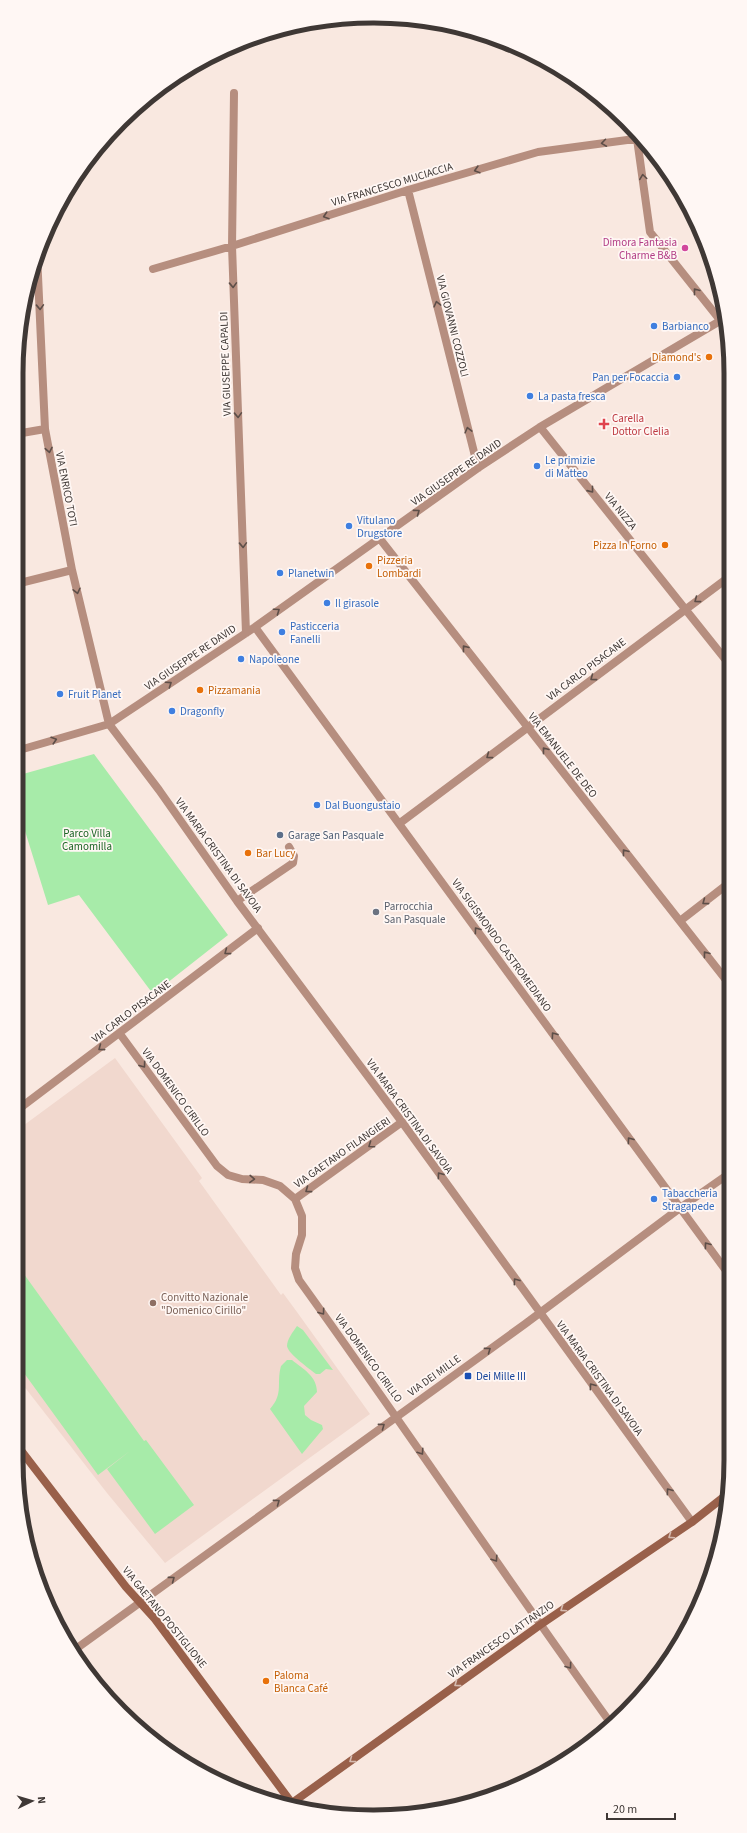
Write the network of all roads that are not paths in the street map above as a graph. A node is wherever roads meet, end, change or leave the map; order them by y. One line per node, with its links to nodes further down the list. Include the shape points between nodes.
1 (234, 93): 5 (street, VIA GIUSEPPE CAPALDI)
2 (634, 139): 4 (street, VIA FRANCESCO MUCIACCIA, one-way to 4, via 538,152)
3 (641, 147): 8 (street, one-way to 3, via 650,232)
4 (408, 190): 5 (street, VIA FRANCESCO MUCIACCIA, one-way to 5); 13 (street, VIA GIOVANNI COZZOLI, one-way to 4)
5 (232, 246): 6 (street, VIA FRANCESCO MUCIACCIA); 20 (street, VIA GIUSEPPE CAPALDI, one-way to 20)
6 (153, 269)
7 (38, 274): 11 (street, VIA ENRICO TOTI, one-way to 11)
8 (719, 315)
9 (720, 322): 10 (street, VIA GIUSEPPE RE DAVID)
10 (540, 427): 13 (street, VIA GIUSEPPE RE DAVID); 18 (street, VIA NIZZA, one-way to 18)
11 (45, 429): 12 (street); 15 (street, VIA ENRICO TOTI, one-way to 15)
12 (23, 433)
13 (478, 468): 14 (street, VIA GIUSEPPE RE DAVID, one-way to 13)
14 (380, 539): 19 (street, VIA GIUSEPPE RE DAVID, one-way to 14); 23 (street, VIA EMANUELE DE DEO, one-way to 14)
15 (72, 570): 17 (street); 22 (street, VIA ENRICO TOTI, one-way to 22)
16 (724, 581): 18 (street, VIA CARLO PISACANE, one-way to 18)
17 (23, 582)
18 (685, 609): 21 (street, VIA NIZZA); 23 (street, VIA CARLO PISACANE, one-way to 23)
19 (255, 627): 20 (street, VIA GIUSEPPE RE DAVID); 25 (street, VIA SIGISMONDO CASTROMEDIANO)
20 (246, 633): 22 (street, VIA GIUSEPPE RE DAVID, one-way to 20)
21 (724, 658)
22 (109, 724): 24 (street, VIA GIUSEPPE RE DAVID, one-way to 22); 28 (street, VIA MARIA CRISTINA DI SAVOIA)
23 (527, 727): 25 (street, VIA CARLO PISACANE, one-way to 25); 29 (street, VIA EMANUELE DE DEO, one-way to 23)
24 (23, 749)
25 (400, 823): 37 (street, VIA SIGISMONDO CASTROMEDIANO, one-way to 25)
26 (289, 847): 28 (street, via 294,856 293,863)
27 (724, 887): 29 (street, one-way to 29)
28 (237, 901): 30 (street, VIA MARIA CRISTINA DI SAVOIA)
29 (680, 921): 31 (street, VIA EMANUELE DE DEO, one-way to 29)
30 (258, 928): 32 (street, VIA CARLO PISACANE, one-way to 32); 34 (street, VIA MARIA CRISTINA DI SAVOIA)
31 (724, 977)
32 (120, 1034): 33 (street, VIA CARLO PISACANE, one-way to 33); 36 (street, VIA DOMENICO CIRILLO, one-way to 36, via 217,1166 228,1176 263,1180 280,1186)
33 (23, 1106)
34 (402, 1122): 36 (street, VIA GAETANO FILANGIERI, one-way to 36); 39 (street, VIA MARIA CRISTINA DI SAVOIA, one-way to 34)
35 (724, 1177): 37 (street, VIA DEI MILLE)
36 (295, 1199): 40 (street, VIA DOMENICO CIRILLO, one-way to 40, via 302,1216 302,1235 295,1268 299,1280)
37 (680, 1208): 38 (street, VIA SIGISMONDO CASTROMEDIANO, one-way to 37); 39 (street, VIA DEI MILLE)
38 (724, 1268)
39 (540, 1313): 40 (street, VIA DEI MILLE, one-way to 39); 43 (street, VIA MARIA CRISTINA DI SAVOIA, one-way to 39)
40 (396, 1416): 44 (street, VIA DEI MILLE, one-way to 40); 45 (street, VIA DOMENICO CIRILLO, one-way to 45)
41 (23, 1453): 44 (main road, VIA GAETANO POSTIGLIONE)
42 (722, 1499): 43 (main road, VIA FRANCESCO LATTANZIO)
43 (692, 1522): 45 (main road, VIA FRANCESCO LATTANZIO, one-way to 45)
44 (141, 1602): 46 (street, VIA DEI MILLE); 48 (main road, VIA GAETANO POSTIGLIONE, via 209,1689)
45 (540, 1625): 47 (street, VIA DOMENICO CIRILLO, one-way to 47); 49 (main road, VIA FRANCESCO LATTANZIO, one-way to 49)
46 (78, 1647)
47 (608, 1720)
48 (289, 1799)
49 (298, 1801)

